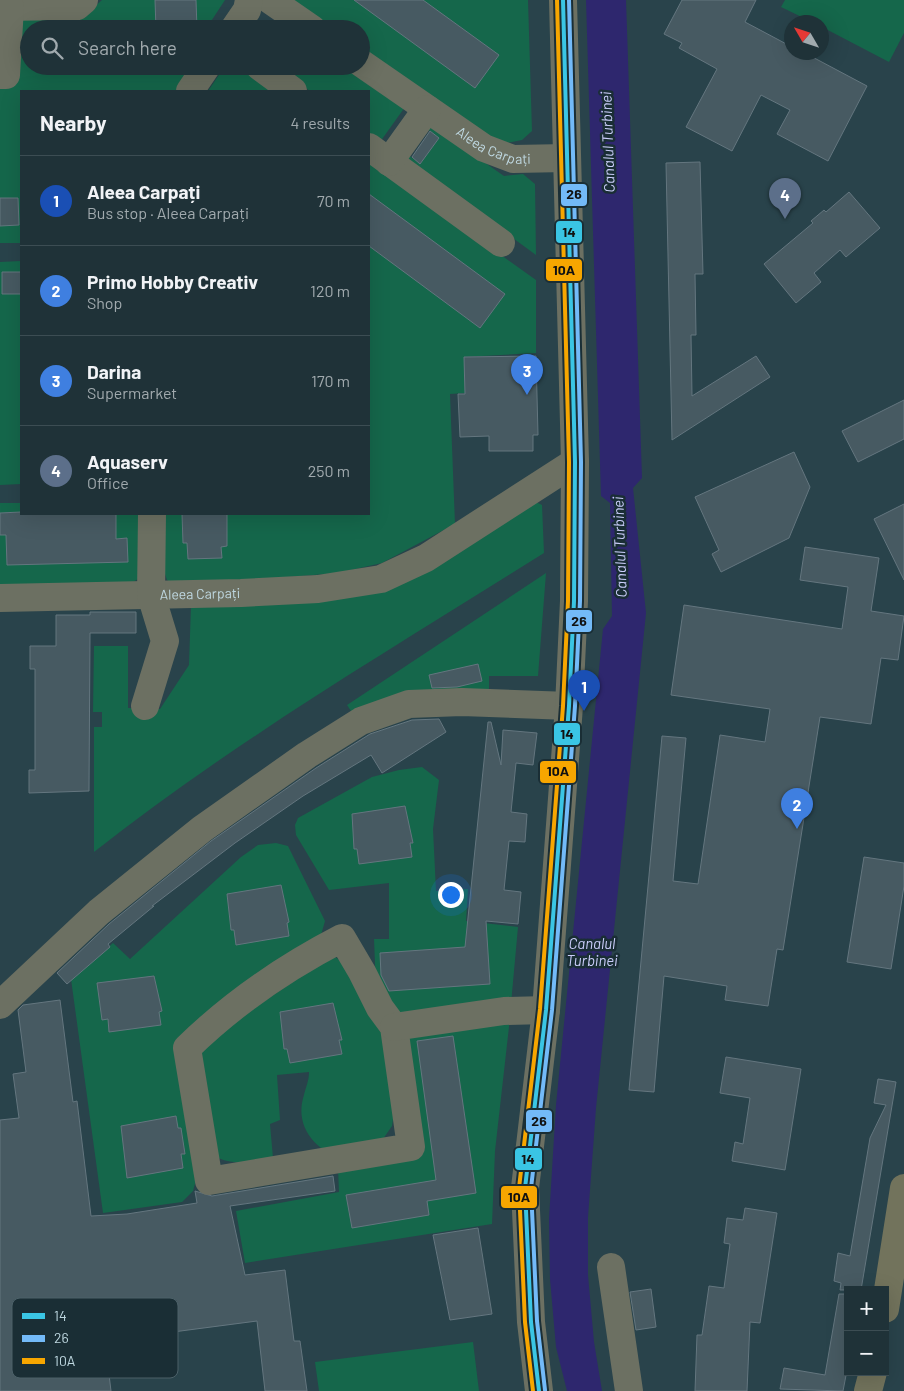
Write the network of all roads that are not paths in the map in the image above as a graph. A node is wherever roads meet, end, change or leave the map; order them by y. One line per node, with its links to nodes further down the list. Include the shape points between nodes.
1 (84, 0): 5 (street, via 77,6)
2 (249, 0): 6 (street)
3 (270, 0): 7 (street)
4 (563, 0): 16 (street)
5 (5, 7): 9 (street, via 6,75)
6 (240, 20)
7 (299, 20)
8 (370, 69): 14 (street, Aleea Carpați)
9 (0, 75)
10 (201, 75): 12 (street)
11 (271, 75): 13 (street)
12 (191, 90)
13 (292, 90)
14 (427, 109): 15 (street); 16 (street, Aleea Carpați, via 484,148 513,159)
15 (379, 154): 17 (street)
16 (568, 158): 18 (street)
17 (501, 243)
18 (575, 462): 20 (street, Aleea Carpați, via 426,558 380,579 318,589); 23 (street)
19 (152, 515): 20 (street, Aleea Carpați)
20 (151, 595): 21 (street, Aleea Carpați); 22 (street, via 165,641)
21 (0, 598)
22 (145, 706)
23 (569, 706): 24 (street, via 462,702 410,704 361,721 307,754 202,829 99,912); 25 (street)
24 (0, 1005)
25 (546, 1010): 26 (street, via 504,1011); 31 (street, via 525,1188 530,1312)
26 (394, 1027): 26 (street, via 380,1008 342,938 267,982 206,1030 187,1048 209,1181 410,1147)
27 (904, 1188): 29 (main road)
28 (611, 1267): 32 (street)
29 (889, 1286)
30 (872, 1376): 33 (main road)
31 (539, 1391)
32 (629, 1391)
33 (868, 1391)

